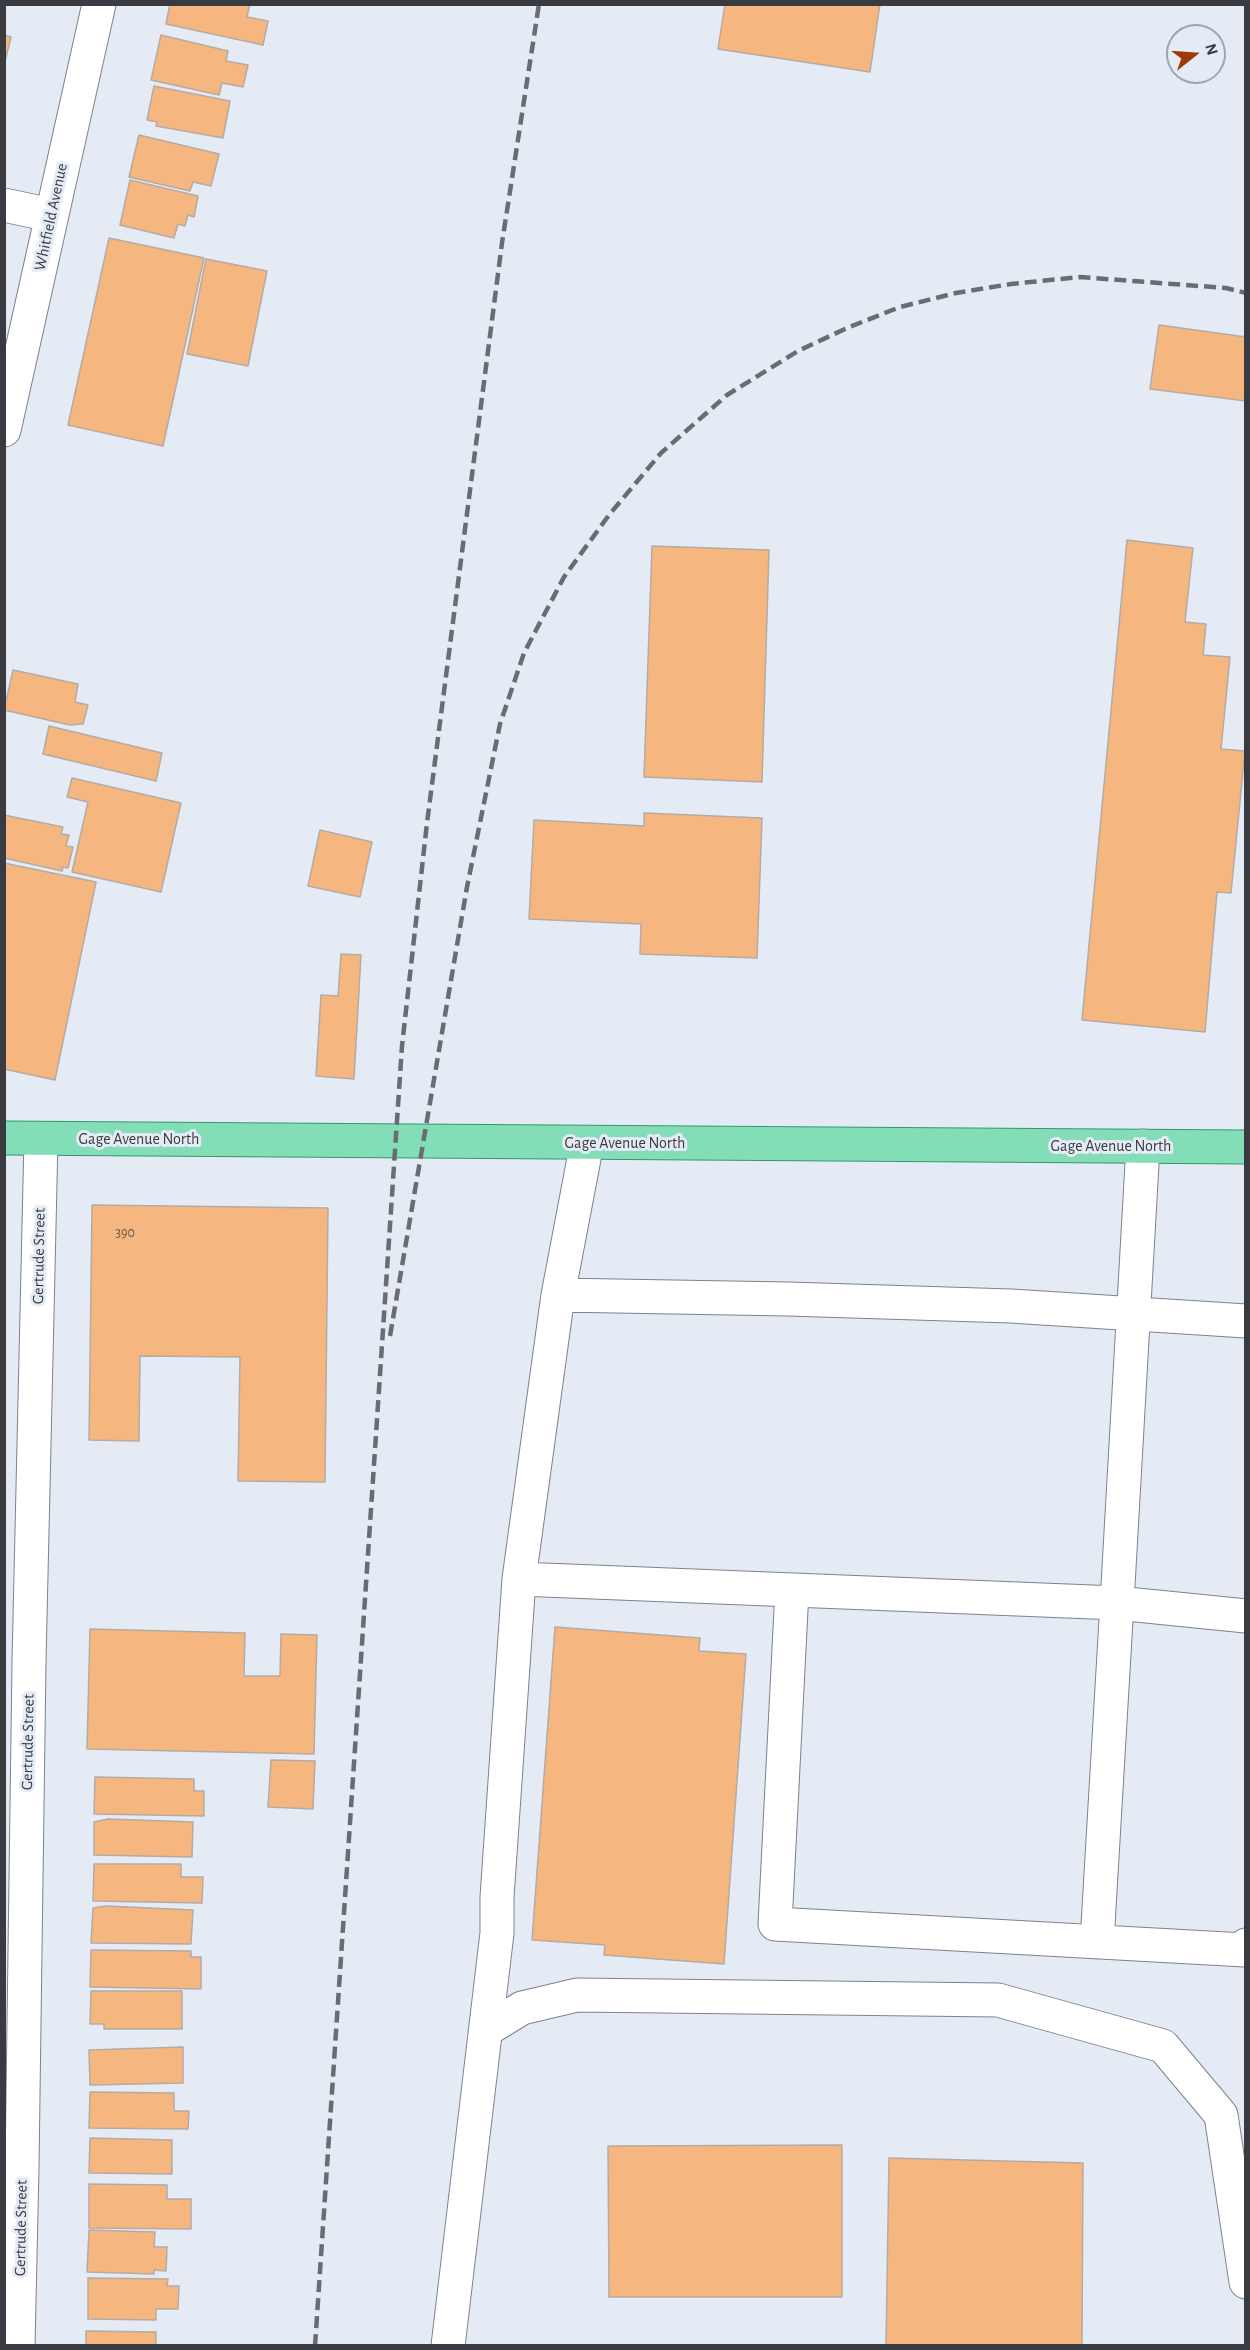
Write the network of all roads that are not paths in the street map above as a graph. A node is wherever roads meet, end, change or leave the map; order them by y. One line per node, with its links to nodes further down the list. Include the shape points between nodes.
1 (99, 4): 3 (street, Whitfield Avenue)
2 (4, 205): 3 (street)
3 (51, 215): 4 (street, Whitfield Avenue)
4 (4, 430)
5 (4, 1138): 6 (main road, Gage Avenue North)
6 (41, 1139): 7 (main road, Gage Avenue North); 17 (street, Gertrude Street)
7 (587, 1143): 8 (main road, Gage Avenue North); 10 (street)
8 (1143, 1146): 9 (main road, Gage Avenue North); 11 (street)
9 (1245, 1147)
10 (558, 1295): 11 (street, via 788,1299); 13 (street)
11 (1133, 1313): 12 (street); 15 (street)
12 (1245, 1321)
13 (519, 1579): 14 (street); 20 (street, via 497,1933)
14 (792, 1590): 15 (street); 18 (street, via 775,1924)
15 (1117, 1603): 16 (street); 18 (street)
16 (1245, 1616)
17 (17, 1662): 21 (street, Gertrude Street)
18 (1097, 1942): 19 (street, via 1245,1950)
19 (1245, 1945)
20 (486, 2030): 22 (street, via 522,2008 577,1995 998,2000 1163,2046 1221,2115); 24 (street)
21 (13, 2168): 23 (street, Gertrude Street)
22 (1245, 2282)
23 (18, 2346)
24 (448, 2346)

